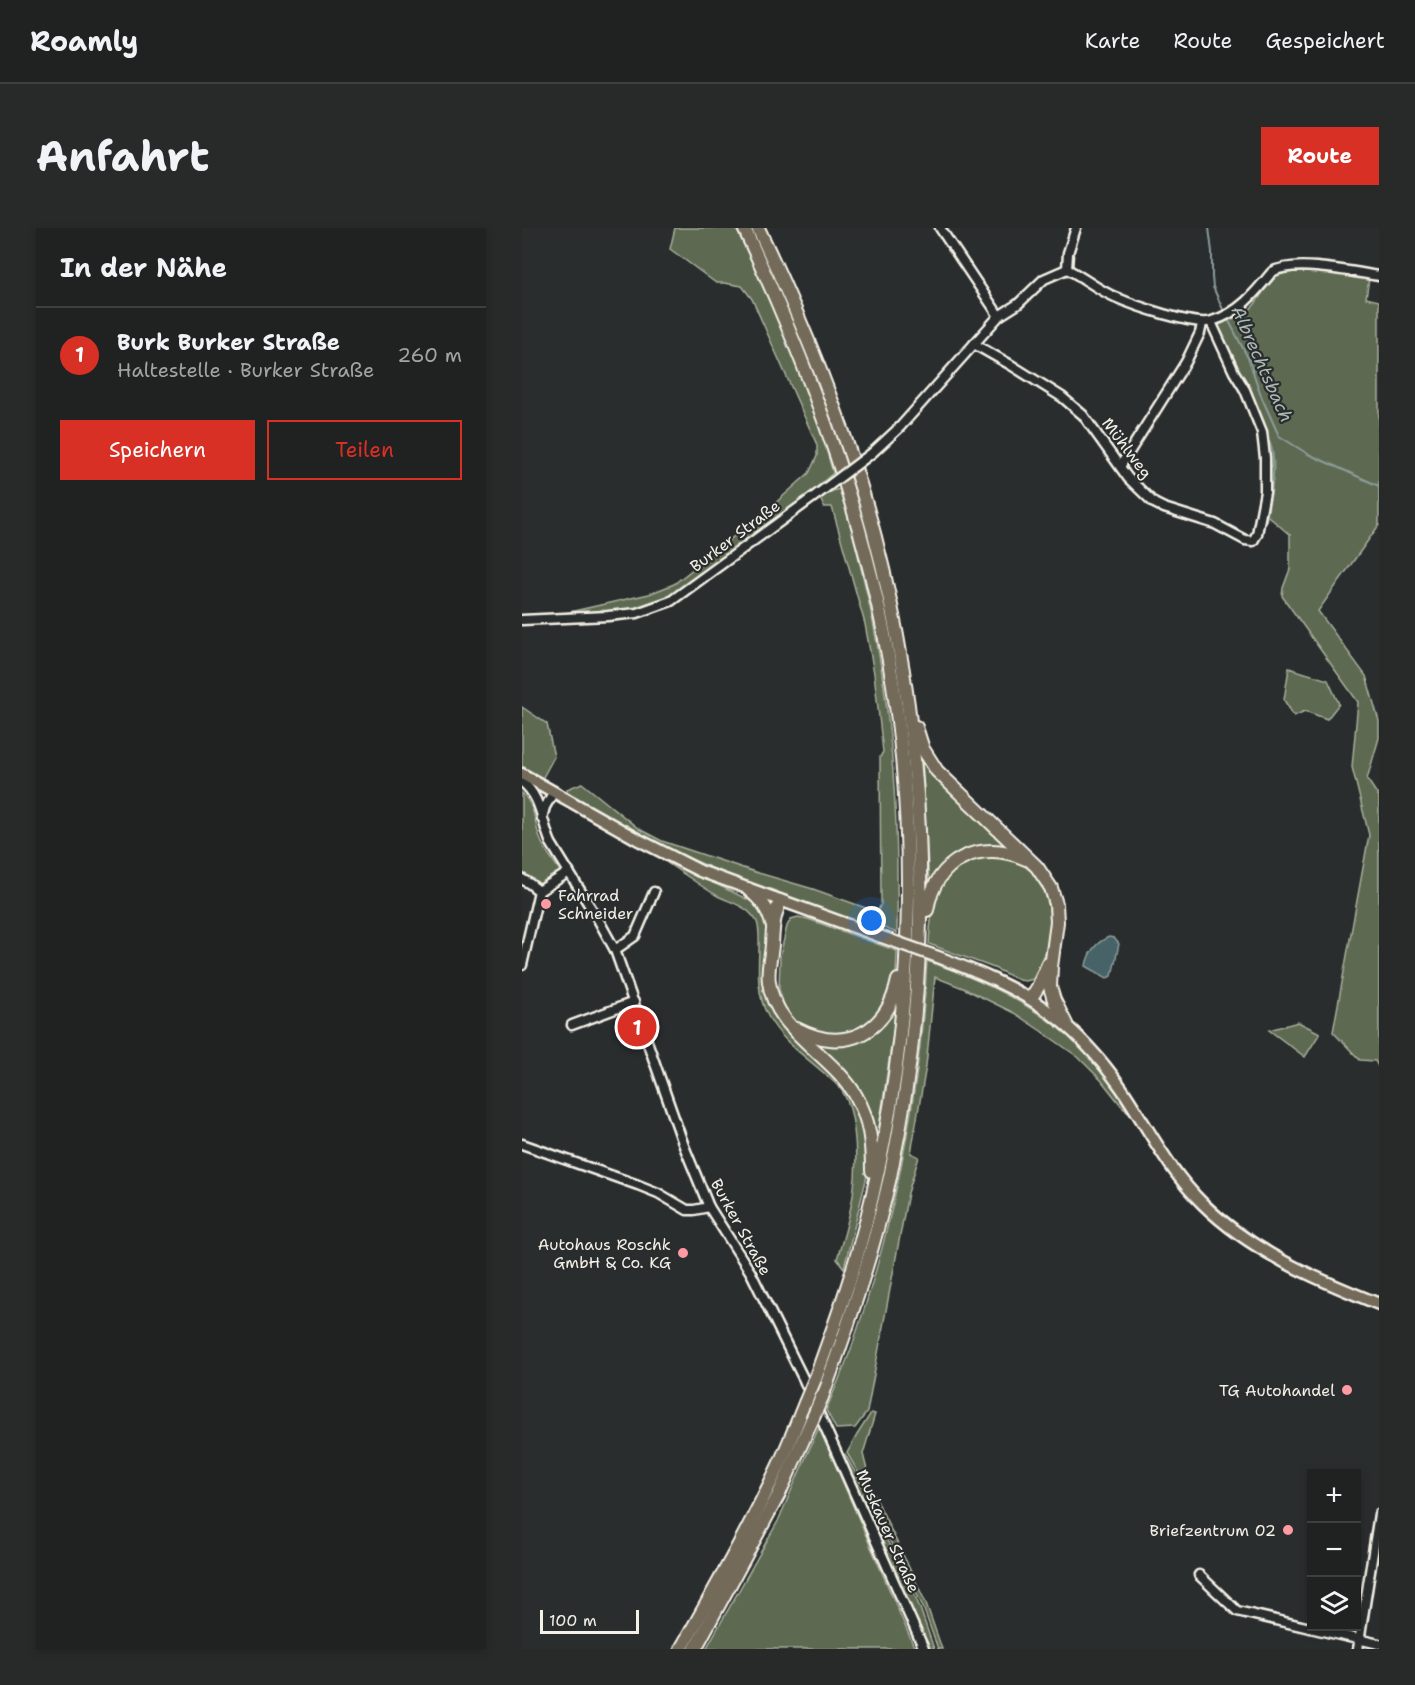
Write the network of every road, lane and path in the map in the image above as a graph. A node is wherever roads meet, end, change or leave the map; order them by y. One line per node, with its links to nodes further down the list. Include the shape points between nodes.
1 (744, 228): 25 (highway, via 810,380 858,524 877,599 901,762 907,841)
2 (758, 228): 12 (highway, via 822,374 861,487 893,613)
3 (940, 228): 7 (street)
4 (1076, 228): 5 (street)
5 (1067, 269): 7 (street, Burker Straße, via 1044,279); 8 (street, via 1114,297 1174,317)
6 (1379, 276): 8 (street, via 1316,267 1276,269 1233,312)
7 (999, 316): 9 (street, Burker Straße)
8 (1207, 323): 9 (street, Mühlweg, via 1245,390 1262,432 1264,492 1257,534 1252,541 1154,503 1128,478 1069,403); 10 (street)
9 (974, 344): 11 (street, Burker Straße, bridge, via 872,453 671,602 608,616)
10 (1121, 465)
11 (522, 620)
12 (908, 706): 17 (highway, via 924,749 938,771); 29 (highway, via 920,852)
13 (522, 774): 15 (main road)
14 (522, 782): 16 (street, Burker Straße, via 535,797)
15 (553, 793): 16 (street); 20 (main road, via 700,871)
16 (542, 819): 18 (street, Burker Straße)
17 (1030, 861): 28 (highway, via 1047,881 1056,904 1058,922); 29 (highway, via 990,851 969,855 951,865 930,896)
18 (569, 872): 21 (street); 27 (street, Burker Straße)
19 (522, 879): 21 (street)
20 (748, 889): 23 (main road); 24 (highway, via 766,907)
21 (539, 891): 30 (street)
22 (654, 892): 27 (street, via 635,936)
23 (783, 902): 24 (highway); 26 (highway); 31 (main road, bridge, via 938,957)
24 (772, 926): 26 (highway)
25 (907, 932): 35 (highway, via 896,992 876,1023 858,1035 836,1040 814,1037); 37 (highway, via 896,1064)
26 (772, 945): 35 (highway, via 770,988 777,1008)
27 (615, 950): 32 (street, Burker Straße)
28 (1052, 955): 31 (highway); 33 (highway, via 1050,987)
29 (919, 956): 46 (highway, bridge, via 908,1066 890,1176 857,1300 822,1397 779,1494)
30 (522, 965)
31 (1031, 998): 33 (main road)
32 (634, 1002): 34 (street); 38 (street, Burker Straße)
33 (1066, 1024): 39 (main road, via 1107,1068 1158,1148 1202,1204 1263,1250)
34 (572, 1025)
35 (792, 1026): 37 (highway, via 844,1078 860,1103 872,1143)
36 (522, 1144): 38 (street, via 658,1193 687,1210)
37 (872, 1196): 45 (highway, bridge, via 839,1314 780,1464)
38 (709, 1207): 40 (street, Burker Straße, via 760,1291)
39 (1379, 1304)
40 (826, 1426): 47 (street, Muskauer Straße)
41 (1379, 1514): 43 (street)
42 (1199, 1575): 43 (street, via 1237,1611)
43 (1359, 1639): 44 (street); 48 (street)
44 (1379, 1644)
45 (681, 1649)
46 (695, 1649)
47 (924, 1649)
48 (1358, 1649)

